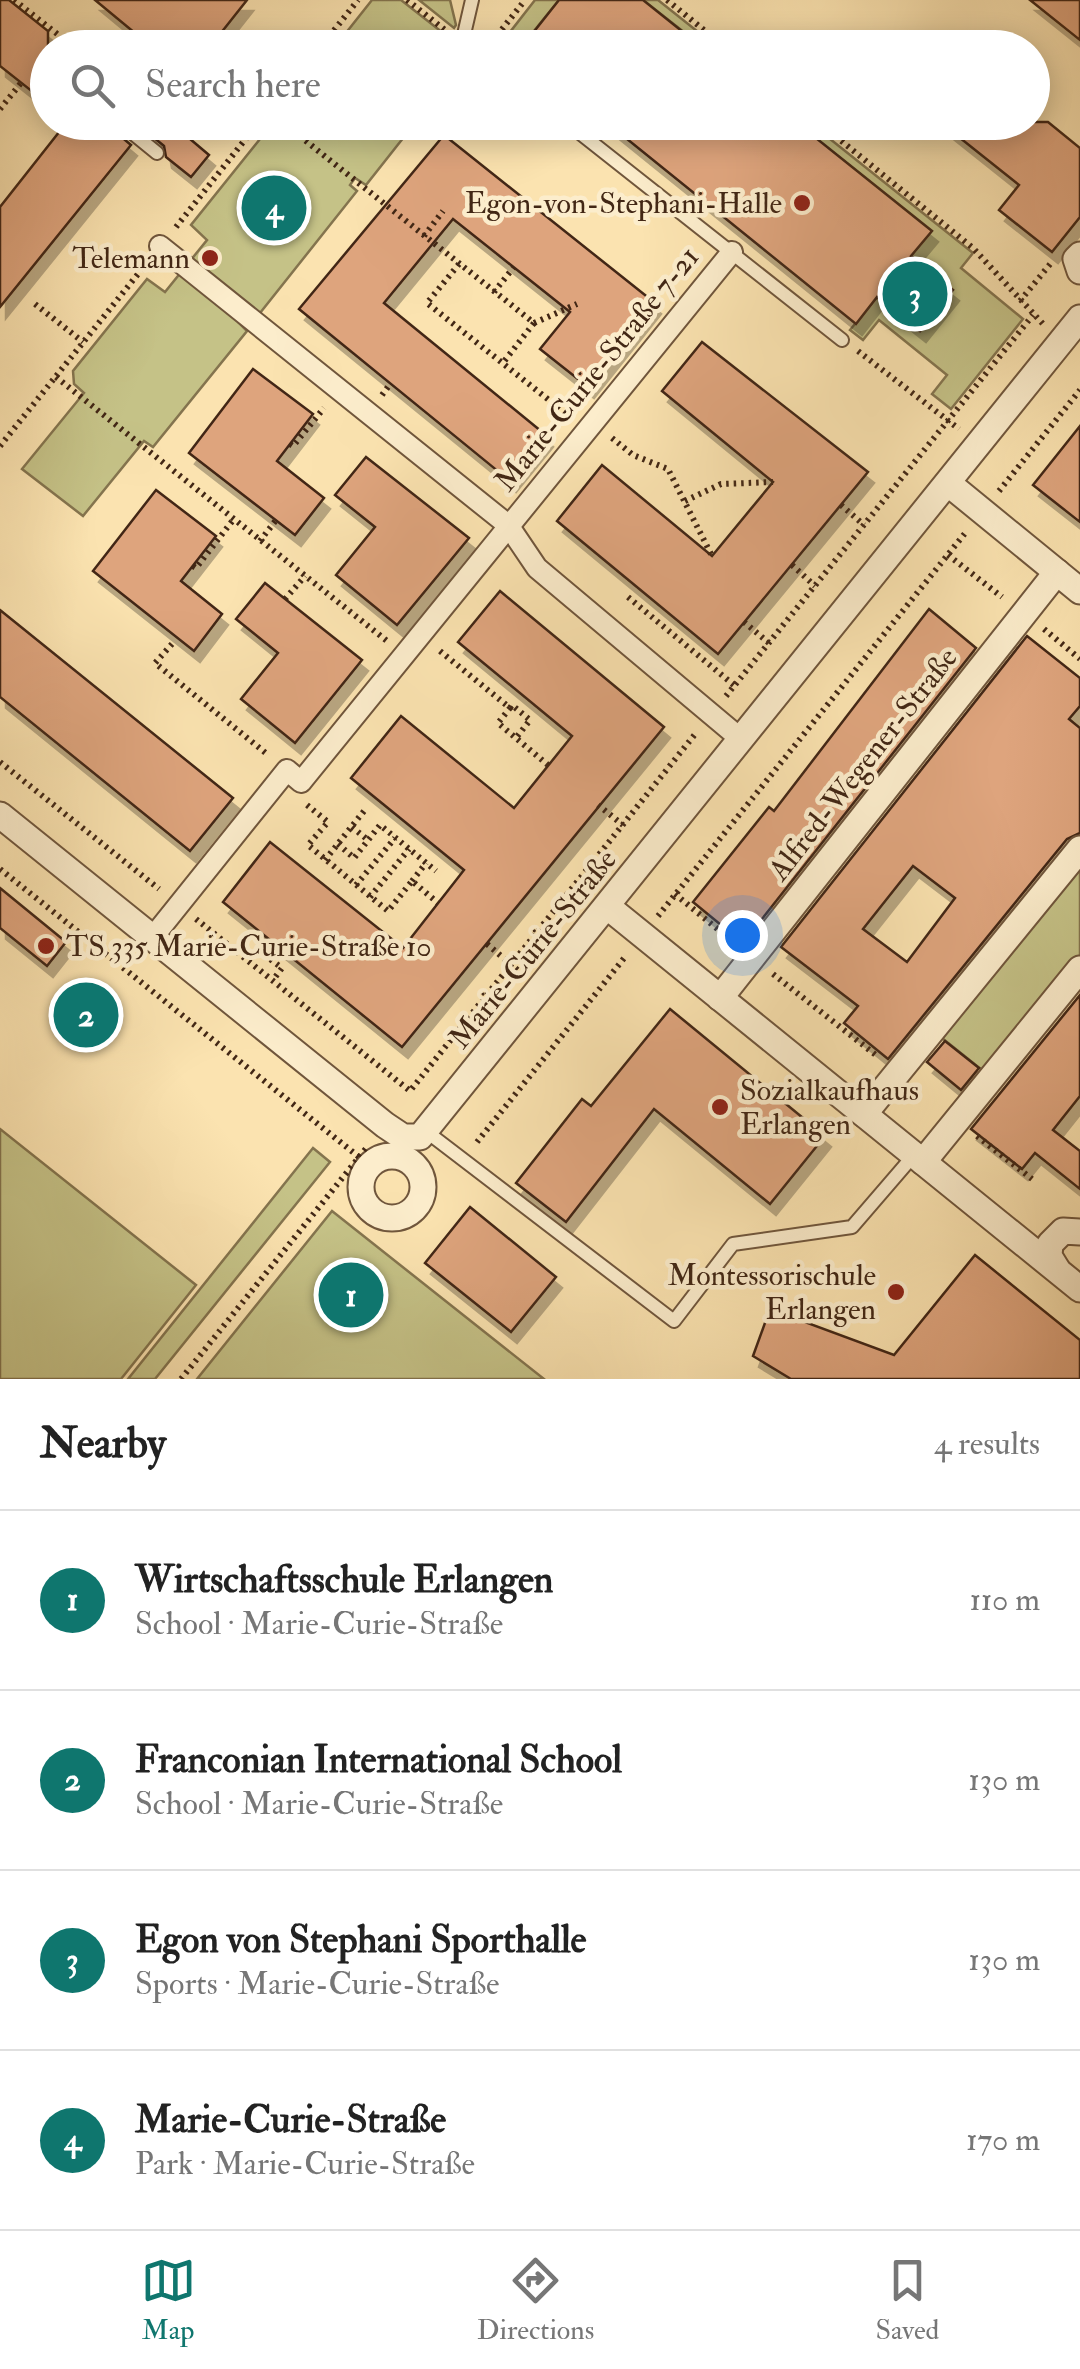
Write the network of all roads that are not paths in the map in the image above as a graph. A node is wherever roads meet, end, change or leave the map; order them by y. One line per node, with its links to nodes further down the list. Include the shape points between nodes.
1 (472, 0): 2 (lane)
2 (467, 30)
3 (141, 140): 5 (lane)
4 (589, 140): 7 (lane)
5 (158, 154)
6 (160, 246): 13 (street)
7 (732, 252): 11 (lane); 13 (street, Marie-Curie-Straße 7-21)
8 (1080, 255): 9 (street)
9 (1080, 271)
10 (1080, 318): 12 (street, Marie-Curie-Straße)
11 (842, 340)
12 (948, 484): 14 (street); 16 (street, Marie-Curie-Straße)
13 (508, 525): 16 (street, via 537,568); 20 (street, via 404,655)
14 (1057, 572): 15 (street); 22 (street, Alfred-Wegener-Straße)
15 (1080, 590)
16 (742, 740): 19 (street, Marie-Curie-Straße)
17 (0, 814): 20 (street)
18 (1080, 849): 23 (street)
19 (608, 907): 22 (street); 24 (street, Marie-Curie-Straße)
20 (153, 937): 24 (street)
21 (1080, 970): 25 (street)
22 (720, 998): 23 (street)
23 (864, 1114): 25 (street)
24 (404, 1138): 25 (lane, via 463,1159 674,1321 733,1244 852,1227)
25 (919, 1158): 27 (street)
26 (1080, 1232): 27 (street, via 1063,1231 1050,1244 1050,1260)
27 (1069, 1271): 28 (street)
28 (1080, 1288)

